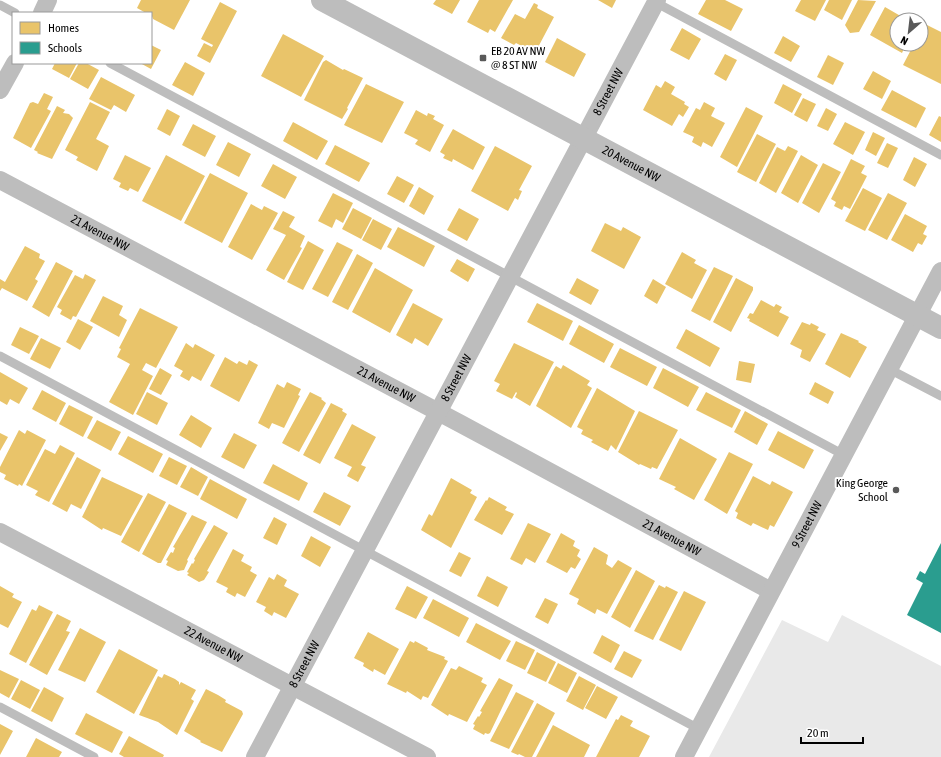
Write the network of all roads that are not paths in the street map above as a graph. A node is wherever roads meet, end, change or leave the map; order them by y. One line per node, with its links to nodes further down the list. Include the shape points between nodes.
1 (48, 0): 6 (street)
2 (322, 0): 10 (street, 20 Avenue NW)
3 (654, 1): 10 (street, 8 Street NW); 11 (lane)
4 (0, 5): 5 (lane)
5 (14, 12)
6 (42, 12)
7 (13, 64): 9 (street)
8 (112, 64): 14 (lane)
9 (0, 90)
10 (583, 139): 14 (street, 8 Street NW); 15 (street, 20 Avenue NW)
11 (941, 155)
12 (0, 180): 20 (street, 21 Avenue NW)
13 (941, 271): 15 (street, 9 Street NW)
14 (510, 276): 20 (street, 8 Street NW); 21 (lane)
15 (917, 316): 16 (street, 20 Avenue NW); 18 (street, 9 Street NW)
16 (941, 328)
17 (0, 356): 23 (lane)
18 (889, 369): 19 (lane); 21 (street, 9 Street NW)
19 (941, 396)
20 (438, 412): 23 (street, 8 Street NW); 24 (street, 21 Avenue NW)
21 (844, 455): 24 (street, 9 Street NW)
22 (0, 532): 25 (street, 22 Avenue NW)
23 (364, 551): 25 (street, 8 Street NW); 27 (lane)
24 (771, 591): 27 (street, 9 Street NW)
25 (293, 687): 29 (street, 8 Street NW); 30 (street, 22 Avenue NW)
26 (0, 707): 28 (lane)
27 (699, 729): 31 (street, 9 Street NW)
28 (94, 757)
29 (255, 757)
30 (427, 757)
31 (684, 757)

